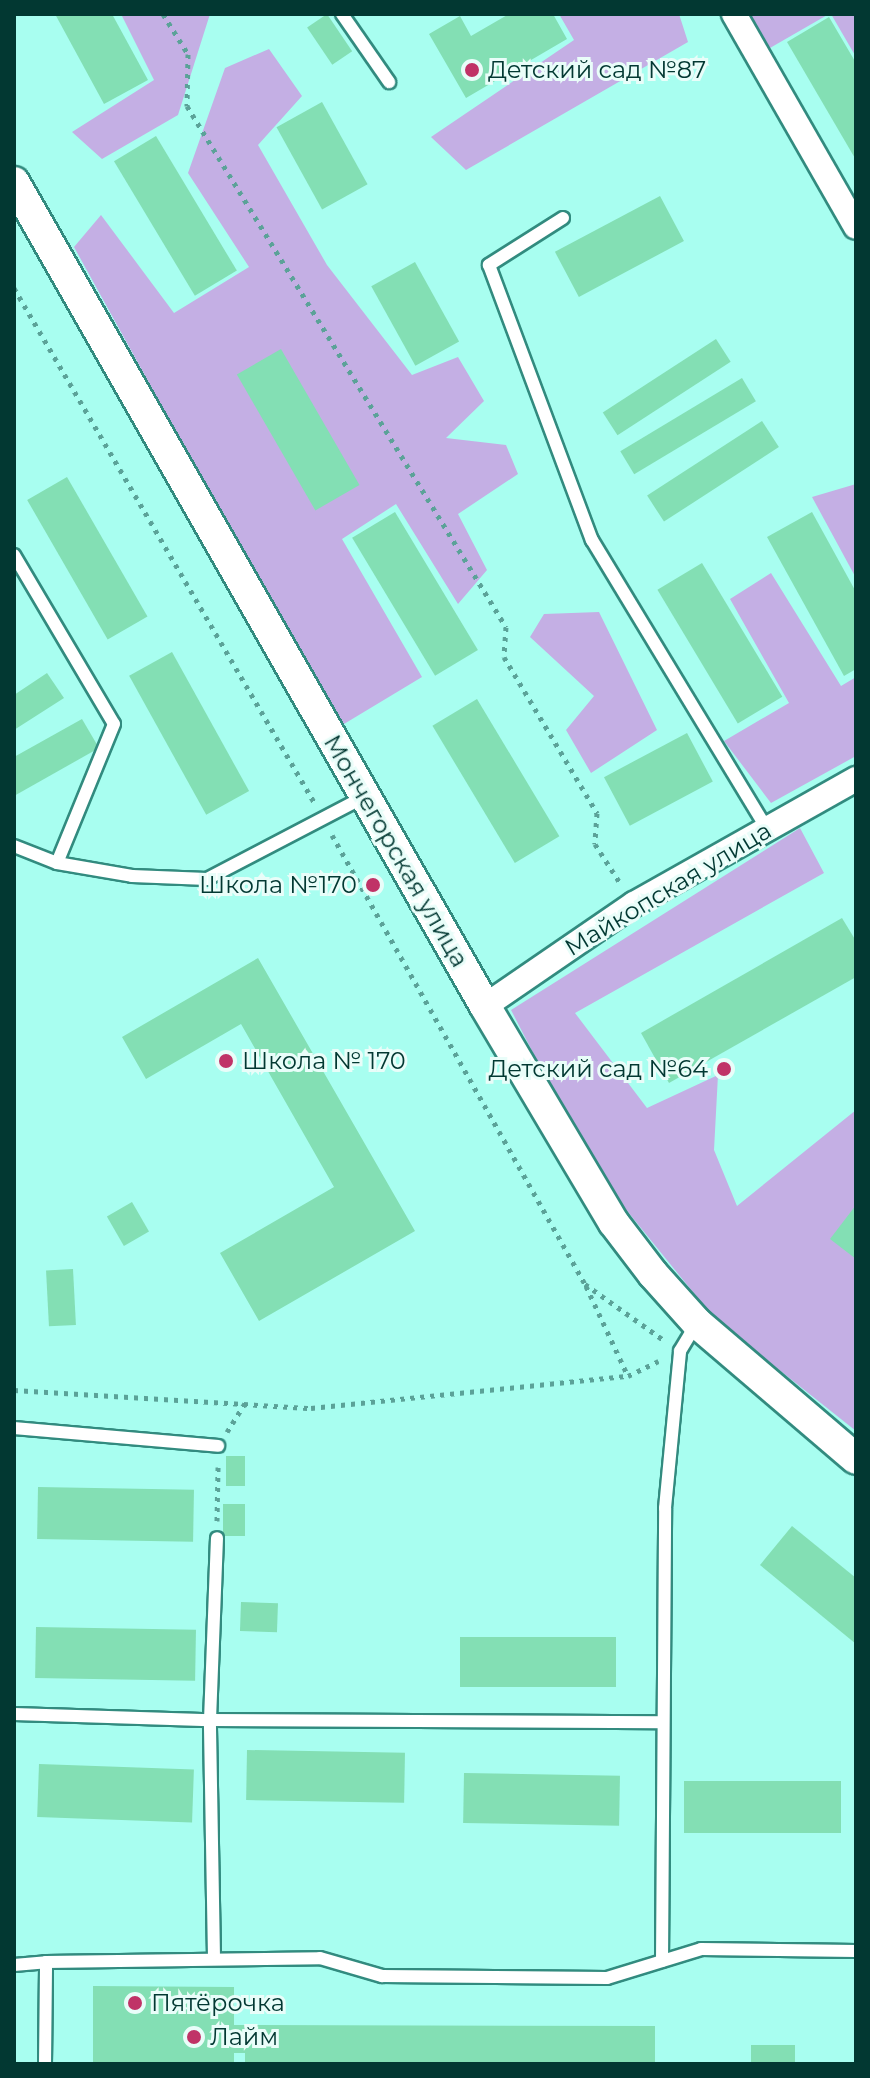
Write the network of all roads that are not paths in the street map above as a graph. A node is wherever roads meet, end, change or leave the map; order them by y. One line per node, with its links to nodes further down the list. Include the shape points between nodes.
1 (342, 14): 3 (lane)
2 (734, 14): 6 (street)
3 (389, 82)
4 (14, 182): 9 (street, Мончегорская улица)
5 (563, 218): 10 (lane, via 489,265 592,540)
6 (856, 227)
7 (14, 555): 12 (lane, via 114,724)
8 (856, 779): 10 (street, Майкопская улица)
9 (366, 796): 12 (lane, via 207,879 132,876); 13 (street, Мончегорская улица)
10 (767, 829): 13 (street, Майкопская улица, via 634,904)
11 (14, 846): 12 (lane)
12 (57, 863)
13 (485, 1006): 14 (street, Мончегорская улица, via 614,1223)
14 (697, 1323): 17 (street, Мончегорская улица); 21 (lane, via 680,1351 665,1508)
15 (14, 1428): 16 (lane)
16 (218, 1446)
17 (856, 1459)
18 (217, 1538): 20 (lane)
19 (14, 1714): 20 (lane)
20 (210, 1720): 21 (lane); 23 (lane)
21 (662, 1722): 24 (lane)
22 (856, 1951): 24 (lane, via 701,1949)
23 (214, 1957): 24 (lane, via 320,1958 382,1976 607,1978); 25 (lane)
24 (662, 1961)
25 (46, 1962): 26 (lane); 27 (lane)
26 (14, 1965)
27 (45, 2064)

